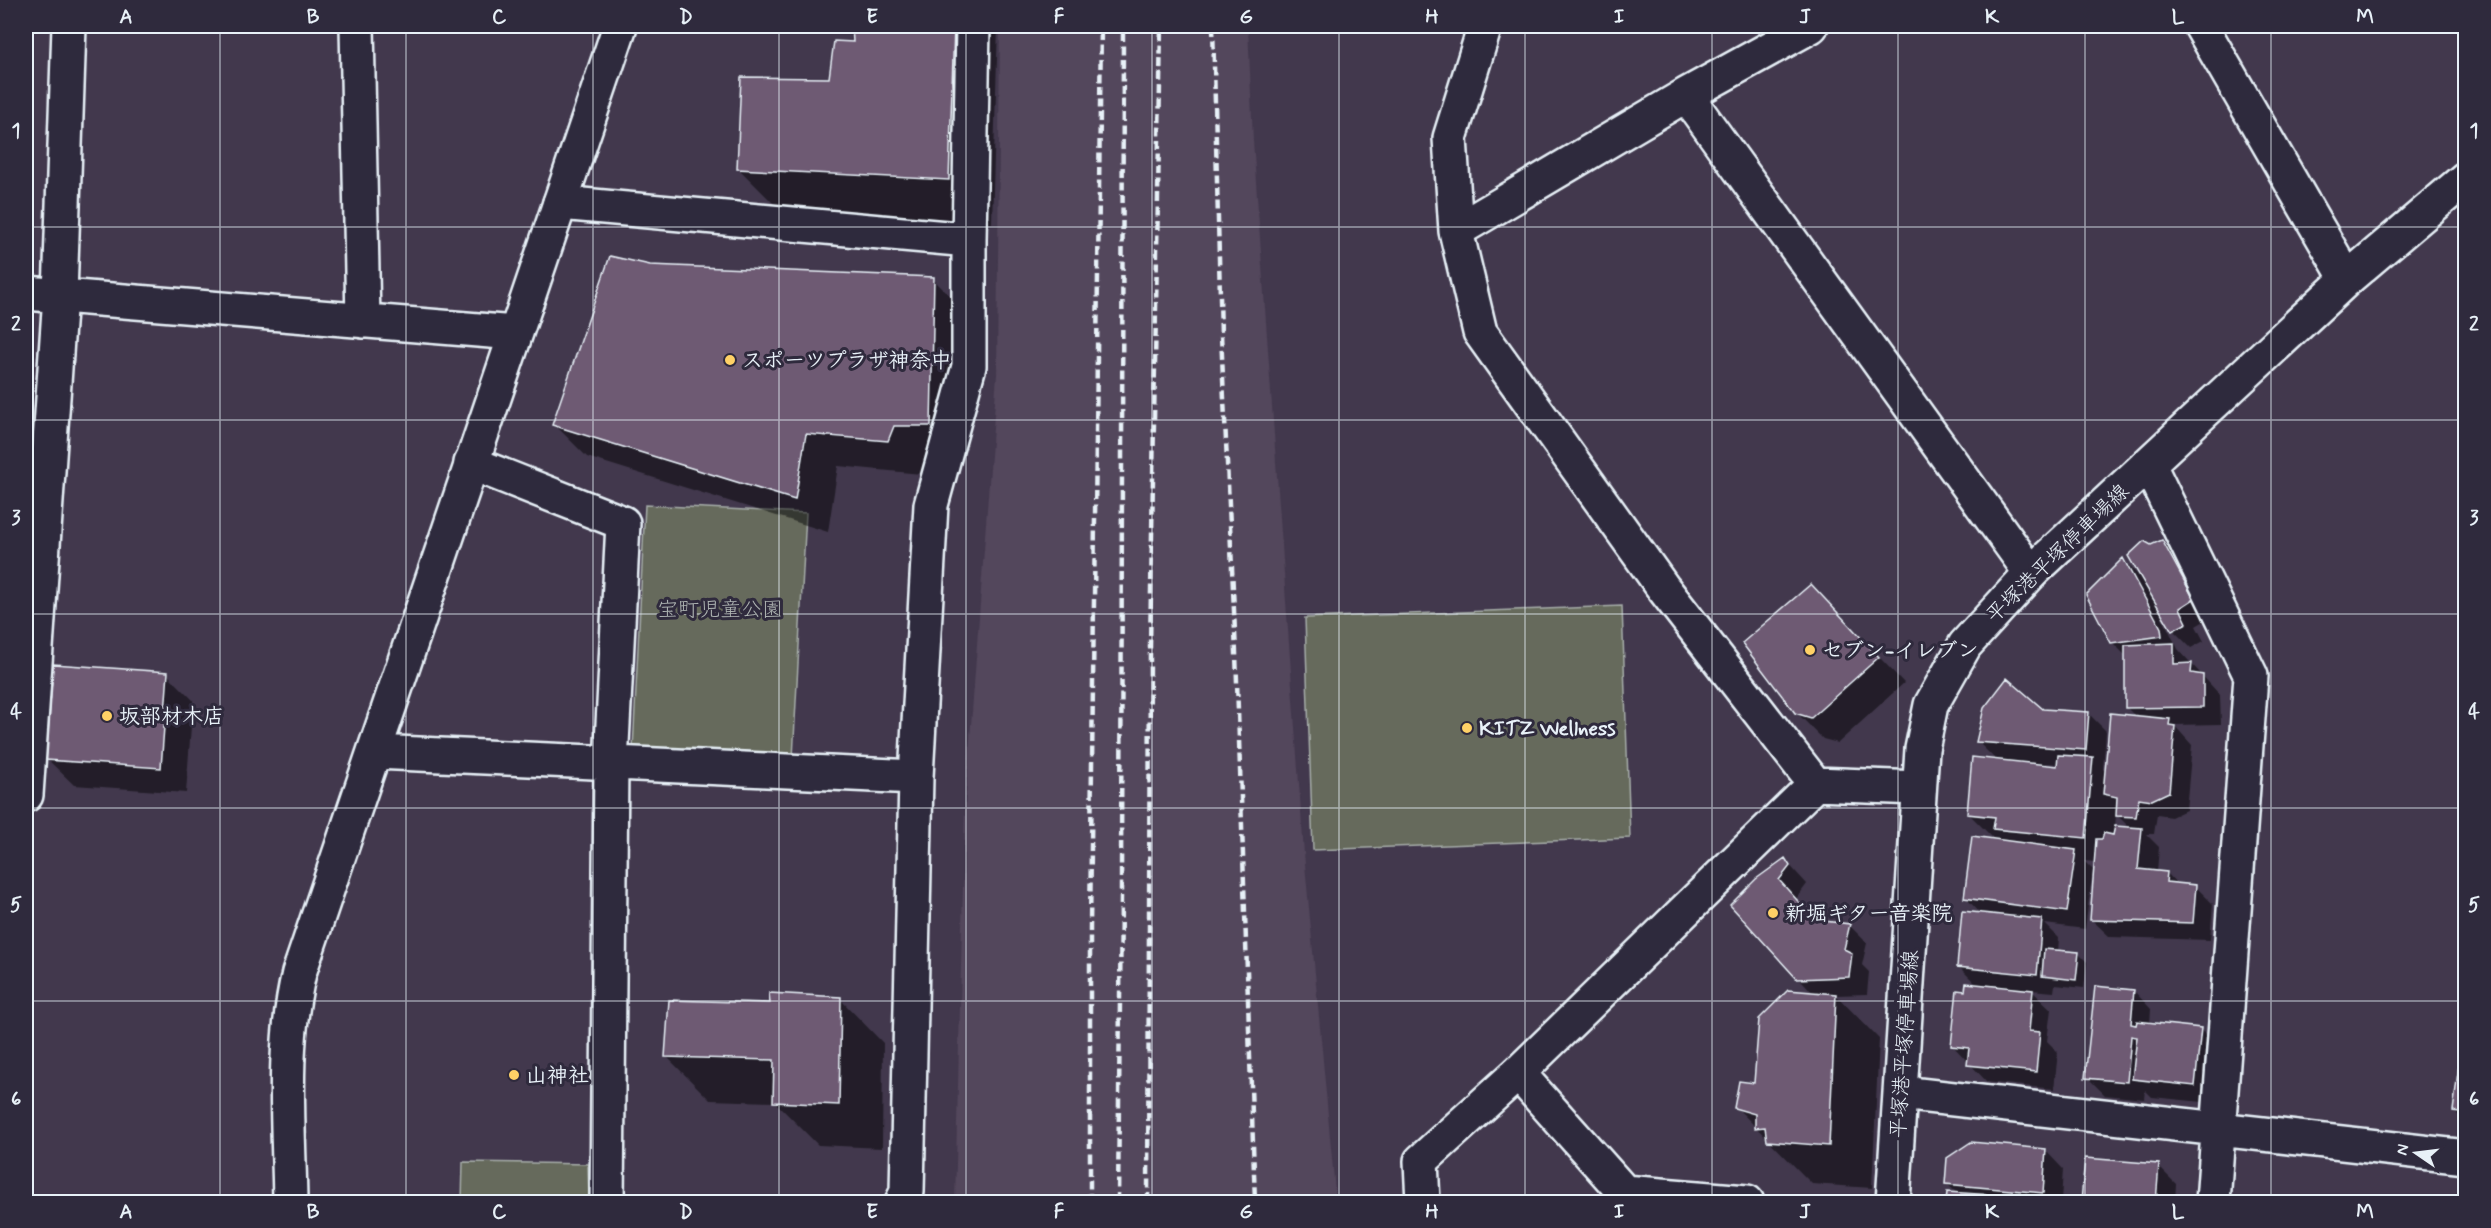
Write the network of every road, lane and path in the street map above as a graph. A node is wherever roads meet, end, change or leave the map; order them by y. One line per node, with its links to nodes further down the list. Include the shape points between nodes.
1 (69, 26): 15 (street)
2 (357, 26): 16 (street)
3 (620, 26): 10 (street)
4 (974, 26): 12 (street)
5 (1485, 26): 11 (street, via 1450,138)
6 (1811, 26): 8 (street)
7 (2202, 26): 13 (street)
8 (1686, 94): 11 (street); 20 (street)
9 (2466, 178): 13 (street, 平塚港平塚停車場線)
10 (560, 203): 12 (street); 17 (street)
11 (1456, 231): 24 (street, via 1480,333 1664,589)
12 (969, 240): 23 (street, via 969,366 931,505)
13 (2347, 279): 19 (street, 平塚港平塚停車場線)
14 (26, 292): 15 (street)
15 (60, 295): 16 (street); 26 (street)
16 (363, 321): 17 (street)
17 (515, 333): 18 (street)
18 (471, 462): 21 (street); 22 (street, via 623,522)
19 (2149, 465): 20 (street, 平塚港平塚停車場線); 29 (street, via 2251,676)
20 (2031, 573): 25 (street, 平塚港平塚停車場線, via 1965,645 1931,705)
21 (375, 752): 22 (street); 31 (street, via 291,1005)
22 (611, 764): 23 (street); 32 (street)
23 (916, 777): 33 (street, via 907,1192)
24 (1815, 784): 25 (street); 27 (street)
25 (1919, 788): 28 (street, 平塚港平塚停車場線)
26 (26, 795)
27 (1518, 1073): 34 (street, via 1421,1161); 35 (street, via 1624,1192)
28 (1901, 1093): 29 (street); 36 (street, 平塚港平塚停車場線)
29 (2219, 1130): 30 (street); 37 (street)
30 (2466, 1157)
31 (290, 1203)
32 (607, 1203)
33 (902, 1203)
34 (1423, 1203)
35 (1747, 1203)
36 (1893, 1203)
37 (2213, 1203)

